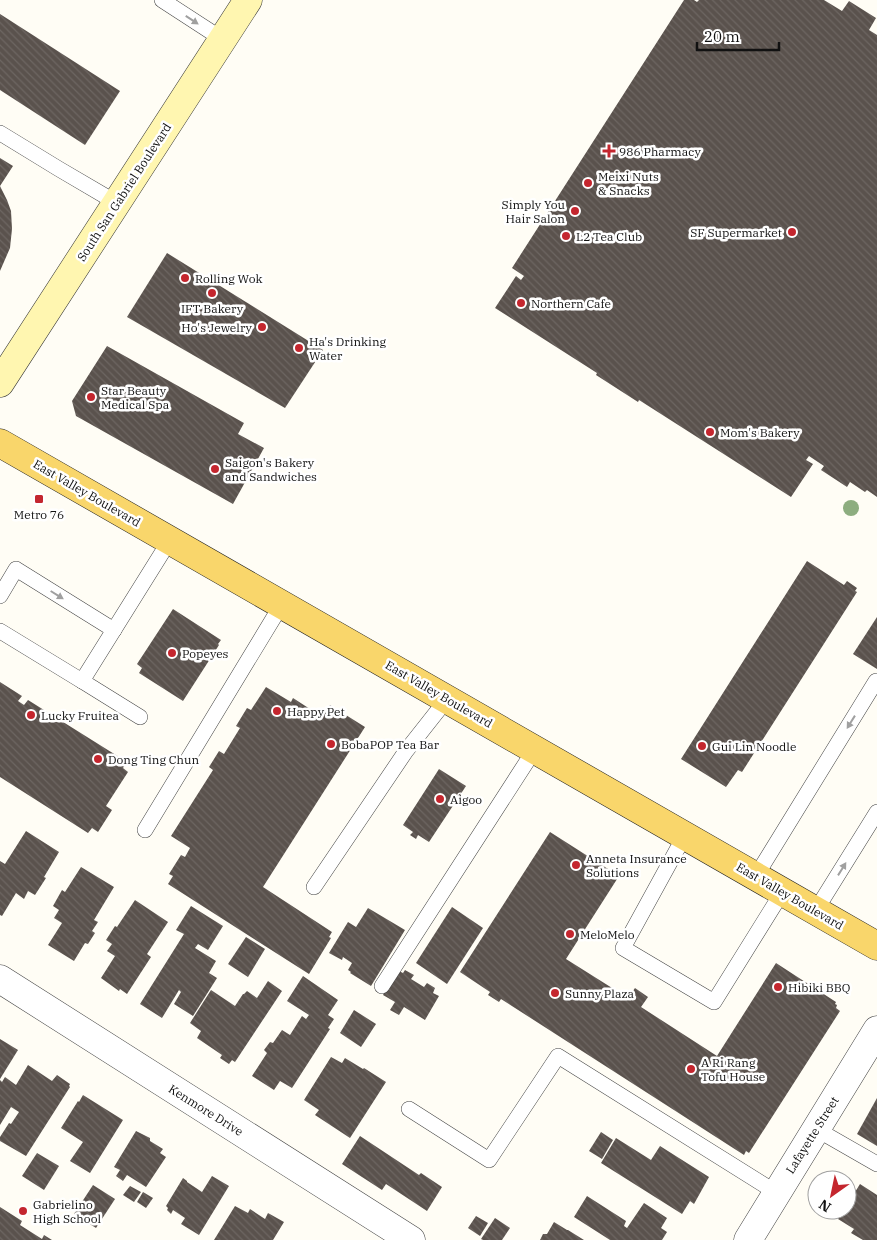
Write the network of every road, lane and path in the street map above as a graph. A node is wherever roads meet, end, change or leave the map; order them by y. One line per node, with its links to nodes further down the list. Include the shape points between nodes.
1 (248, 0): 3 (main road, South San Gabriel Boulevard)
2 (166, 1): 3 (lane, one-way to 3)
3 (222, 40): 5 (main road, South San Gabriel Boulevard)
4 (0, 133): 5 (lane)
5 (118, 203): 6 (main road, South San Gabriel Boulevard)
6 (0, 384)
7 (0, 443): 8 (main road, East Valley Boulevard)
8 (170, 540): 10 (main road, East Valley Boulevard); 12 (lane)
9 (0, 596): 12 (lane, one-way to 12, via 16,569)
10 (282, 604): 15 (main road, East Valley Boulevard); 19 (lane)
11 (0, 630): 13 (lane)
12 (114, 630): 13 (lane)
13 (82, 681): 16 (lane)
14 (877, 682): 21 (lane, one-way to 21)
15 (447, 699): 17 (main road, East Valley Boulevard); 22 (lane, via 406,751)
16 (140, 717)
17 (535, 749): 20 (main road, East Valley Boulevard); 27 (lane)
18 (877, 812): 24 (lane, one-way to 18)
19 (145, 830)
20 (685, 835): 21 (main road, East Valley Boulevard); 23 (lane, via 624,948 714,1002)
21 (756, 876): 23 (main road, East Valley Boulevard)
22 (314, 887)
23 (783, 892): 24 (main road, East Valley Boulevard)
24 (816, 910): 25 (main road, East Valley Boulevard)
25 (877, 946)
26 (0, 979): 33 (street, Kenmore Drive)
27 (382, 986)
28 (877, 1030): 30 (street, Lafayette Street)
29 (409, 1109): 32 (lane, via 489,1160 558,1056)
30 (816, 1128): 31 (lane); 32 (street, Lafayette Street)
31 (877, 1164)
32 (777, 1193): 34 (street, Lafayette Street)
33 (411, 1240)
34 (748, 1240)

